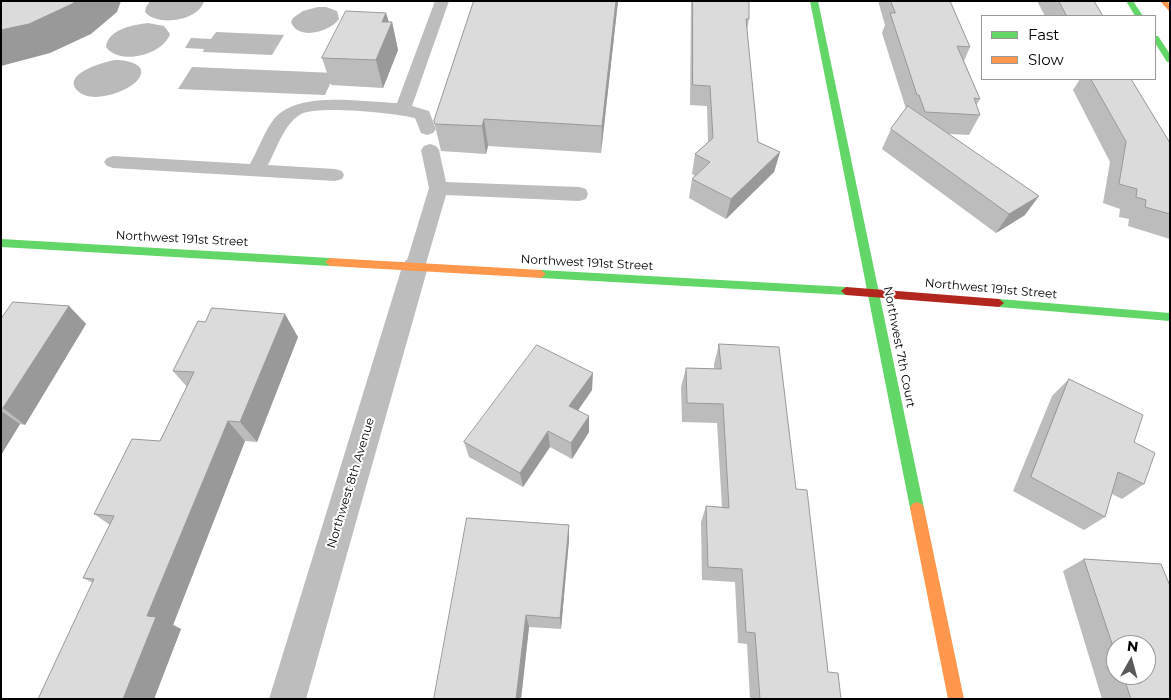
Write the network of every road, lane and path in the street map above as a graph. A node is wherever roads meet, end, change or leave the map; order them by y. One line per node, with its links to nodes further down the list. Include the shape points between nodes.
1 (442, 1): 9 (lane)
2 (814, 1): 19 (street, Northwest 7th Court)
3 (1129, 1): 6 (street)
4 (1163, 1): 5 (street)
5 (1170, 10)
6 (1139, 15)
7 (1156, 39): 8 (street)
8 (1170, 60)
9 (403, 108): 10 (lane, via 423,115); 13 (lane, via 326,106 296,110 281,122)
10 (427, 129)
11 (430, 150): 15 (lane)
12 (113, 162): 13 (lane)
13 (256, 171): 14 (lane)
14 (335, 175)
15 (438, 188): 16 (lane); 18 (lane)
16 (579, 194)
17 (4, 247): 18 (street, Northwest 191st Street)
18 (415, 266): 19 (street, Northwest 191st Street); 21 (street, Northwest 8th Avenue)
19 (874, 293): 20 (street, Northwest 191st Street); 22 (street, Northwest 7th Court)
20 (1170, 317)
21 (287, 699)
22 (956, 699)

